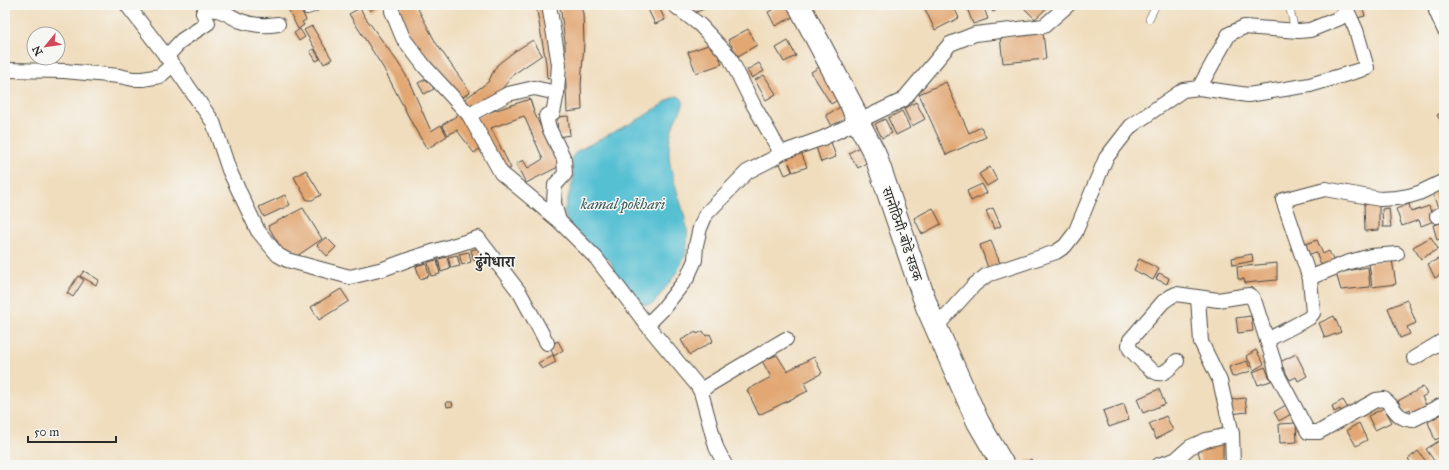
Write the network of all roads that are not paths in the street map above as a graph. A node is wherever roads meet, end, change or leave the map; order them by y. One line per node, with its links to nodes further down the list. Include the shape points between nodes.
1 (126, 5): 17 (street)
2 (306, 5): 3 (street)
3 (313, 5)
4 (549, 5): 20 (street, via 559,64)
5 (674, 5): 23 (street, via 700,25 729,56)
6 (798, 5): 22 (main road, सानोठिमी-बोडे सडक)
7 (1068, 5): 22 (street, via 1044,26 975,34 950,44 904,100)
8 (1156, 5): 13 (lane)
9 (1289, 5): 16 (lane)
10 (1444, 7): 15 (street, via 1436,11)
11 (390, 8): 21 (street, via 404,38 425,67)
12 (1347, 8): 16 (street, via 1340,18 1310,30); 19 (street, via 1367,68 1310,85 1248,95)
13 (1149, 19)
14 (278, 24): 17 (street, via 250,23 221,10 206,10 203,13 208,23 182,40)
15 (1444, 29)
16 (1295, 31): 19 (street, via 1244,27 1229,34)
17 (169, 61): 18 (street, via 160,76 143,79 64,71); 34 (street, via 213,122 229,170 258,231 278,255 350,277 478,238 520,293)
18 (5, 70)
19 (1199, 88): 30 (street, via 1183,90 1131,126 1106,158 1075,233 1065,246 1056,252 987,275 974,285)
20 (557, 93): 21 (street, via 534,88 508,94); 25 (street, via 553,113 546,116 564,159 565,174 555,185 554,203)
21 (469, 115): 25 (street, via 501,173)
22 (858, 122): 23 (street, via 824,138); 30 (main road, सानोठिमी-बोडे सडक, via 875,154)
23 (781, 153): 29 (street, via 747,172 706,214 700,228 695,260 687,278)
24 (1444, 181): 27 (street, via 1419,193 1397,198 1380,199 1325,189 1283,200)
25 (559, 221): 29 (street, via 596,258)
26 (1397, 254): 27 (street, via 1371,256 1346,263)
27 (1310, 279): 32 (street, via 1313,313 1309,318)
28 (1198, 298): 32 (street, via 1218,300 1244,295 1252,297); 36 (street, via 1176,294 1170,297 1130,340 1130,350 1155,373 1167,370); 39 (street, via 1201,342 1220,381)
29 (647, 325): 37 (street)
30 (936, 328): 41 (main road, सानोठिमी-बोडे सडक, via 978,422)
31 (786, 339): 37 (street)
32 (1268, 340): 38 (street, via 1276,372 1308,432 1319,432 1376,400 1384,399 1400,417 1412,420)
33 (1444, 340): 35 (street)
34 (547, 343)
35 (1414, 358)
36 (1177, 361)
37 (701, 392): 40 (street, via 716,446)
38 (1444, 404)
39 (1232, 434): 42 (street, via 1190,447 1175,460); 43 (street)
40 (726, 465)
41 (1003, 465)
42 (1158, 465)
43 (1233, 465)

